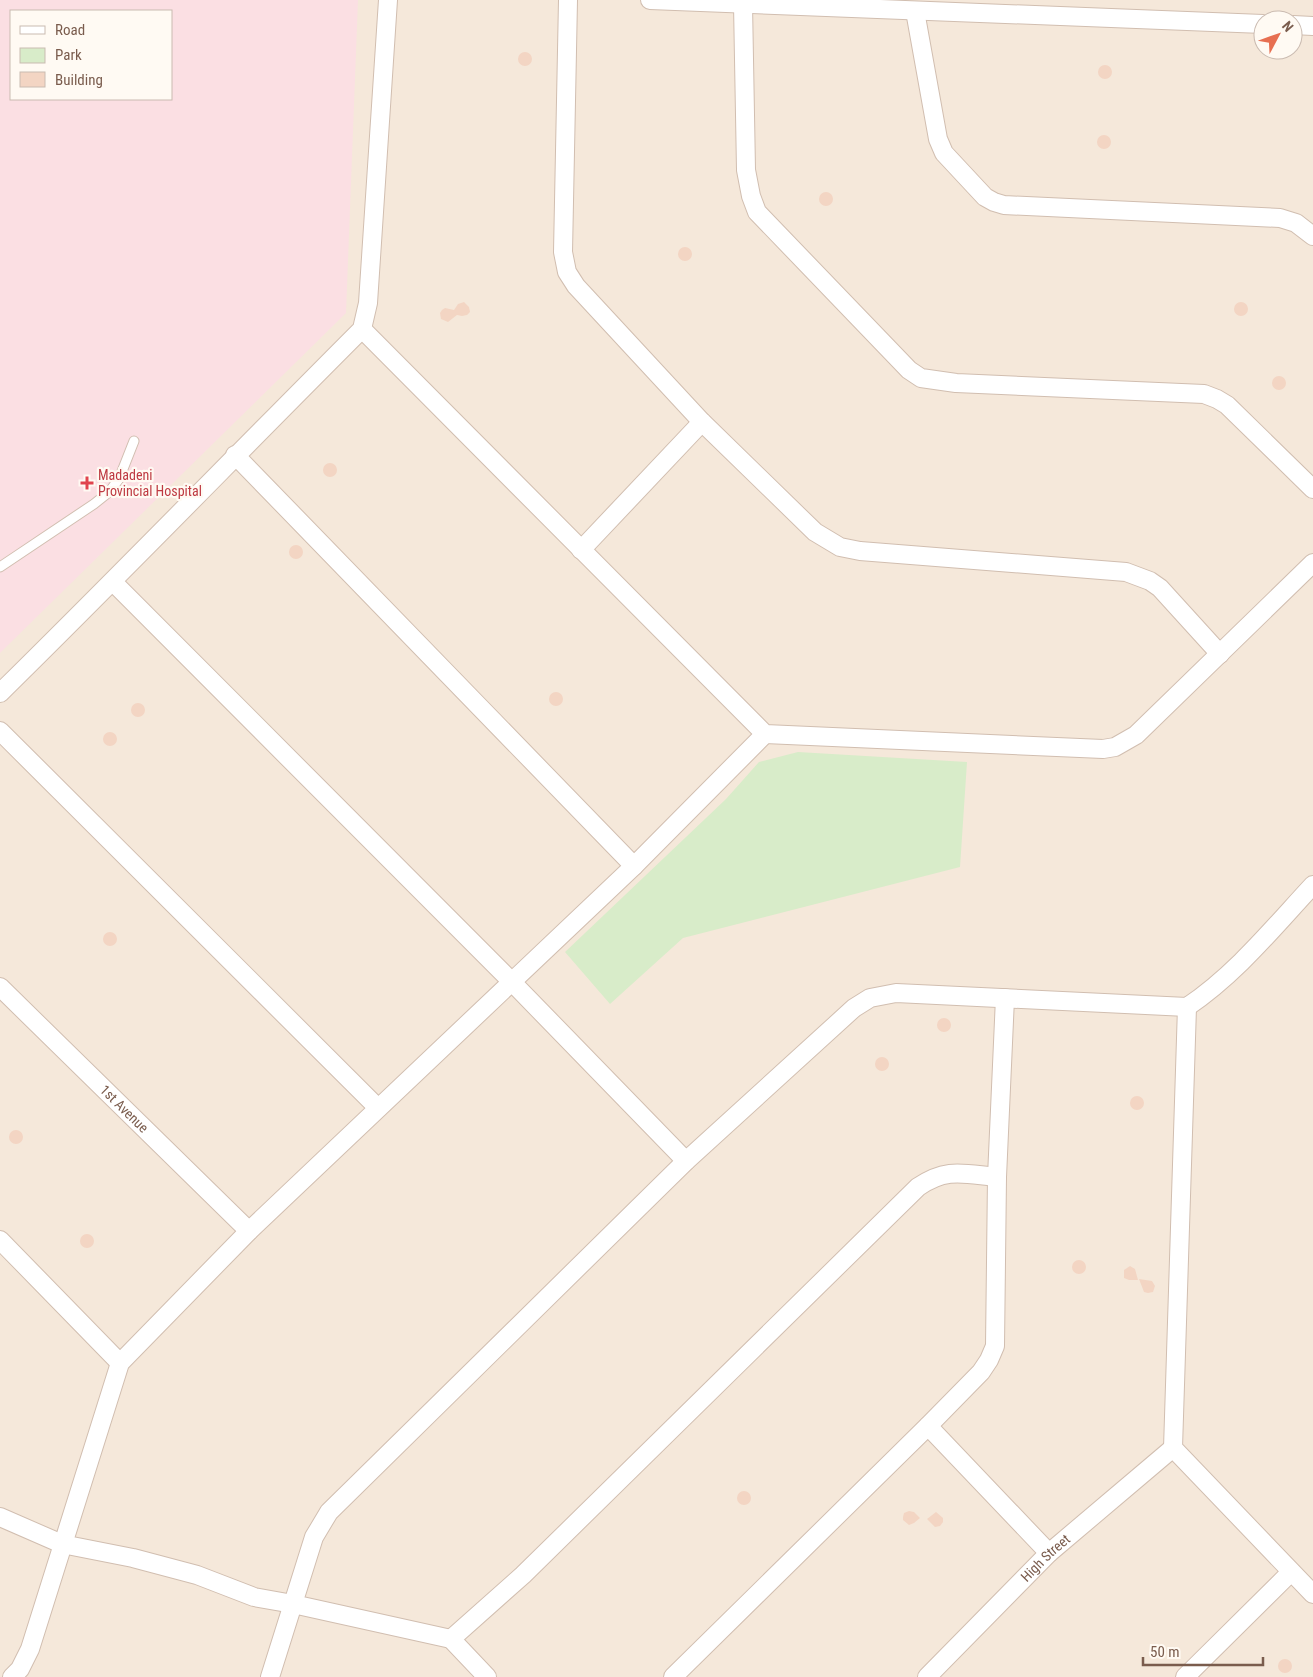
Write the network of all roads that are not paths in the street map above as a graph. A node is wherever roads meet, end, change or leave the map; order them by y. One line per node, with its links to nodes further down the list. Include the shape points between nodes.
1 (388, 0): 8 (street, via 368,303)
2 (568, 0): 9 (street, via 563,252 567,272 588,300)
3 (650, 0): 4 (street)
4 (743, 4): 5 (street); 12 (street, via 746,170 757,212 910,370 921,378 956,382 1204,394 1227,405)
5 (915, 11): 6 (street); 7 (street, via 938,139 944,153 985,197 1004,205 1280,218 1296,223)
6 (1253, 24)
7 (1313, 236)
8 (362, 329): 11 (street); 13 (street)
9 (702, 422): 13 (street); 17 (street, via 815,532 840,547 1126,572 1160,588)
10 (134, 441): 15 (lane, via 119,479 109,492)
11 (235, 455): 16 (street); 21 (street)
12 (1313, 489)
13 (581, 550): 20 (street)
14 (1313, 563): 17 (street)
15 (0, 568)
16 (113, 582): 18 (street); 23 (street)
17 (1220, 654): 20 (street, via 1136,735 1115,747)
18 (5, 685)
19 (0, 731): 27 (street)
20 (764, 734): 21 (street)
21 (634, 866): 23 (street)
22 (1313, 885): 26 (street, via 1236,967)
23 (511, 982): 27 (street); 28 (street)
24 (0, 987): 30 (street, 1st Avenue)
25 (1005, 998): 26 (street); 28 (street, via 896,993 870,998 854,1008); 29 (street)
26 (1187, 1007): 34 (street)
27 (378, 1108): 30 (street)
28 (686, 1161): 40 (street, via 329,1512 314,1537)
29 (997, 1177): 33 (street, via 995,1346 981,1372); 41 (street, via 949,1173 930,1178 918,1187 523,1575)
30 (248, 1231): 32 (street)
31 (0, 1240): 32 (street)
32 (120, 1363): 36 (street)
33 (928, 1426): 37 (street); 45 (street)
34 (1173, 1448): 37 (street, High Street); 38 (street)
35 (0, 1517): 36 (street)
36 (62, 1544): 40 (street, via 133,1558 197,1575 254,1597); 42 (street, via 30,1649)
37 (1049, 1553): 46 (street, High Street)
38 (1292, 1572): 39 (street); 47 (street)
39 (1313, 1594)
40 (293, 1604): 41 (street); 43 (street)
41 (451, 1639): 44 (street)
42 (12, 1677)
43 (270, 1677)
44 (487, 1677)
45 (673, 1677)
46 (927, 1677)
47 (1185, 1677)

